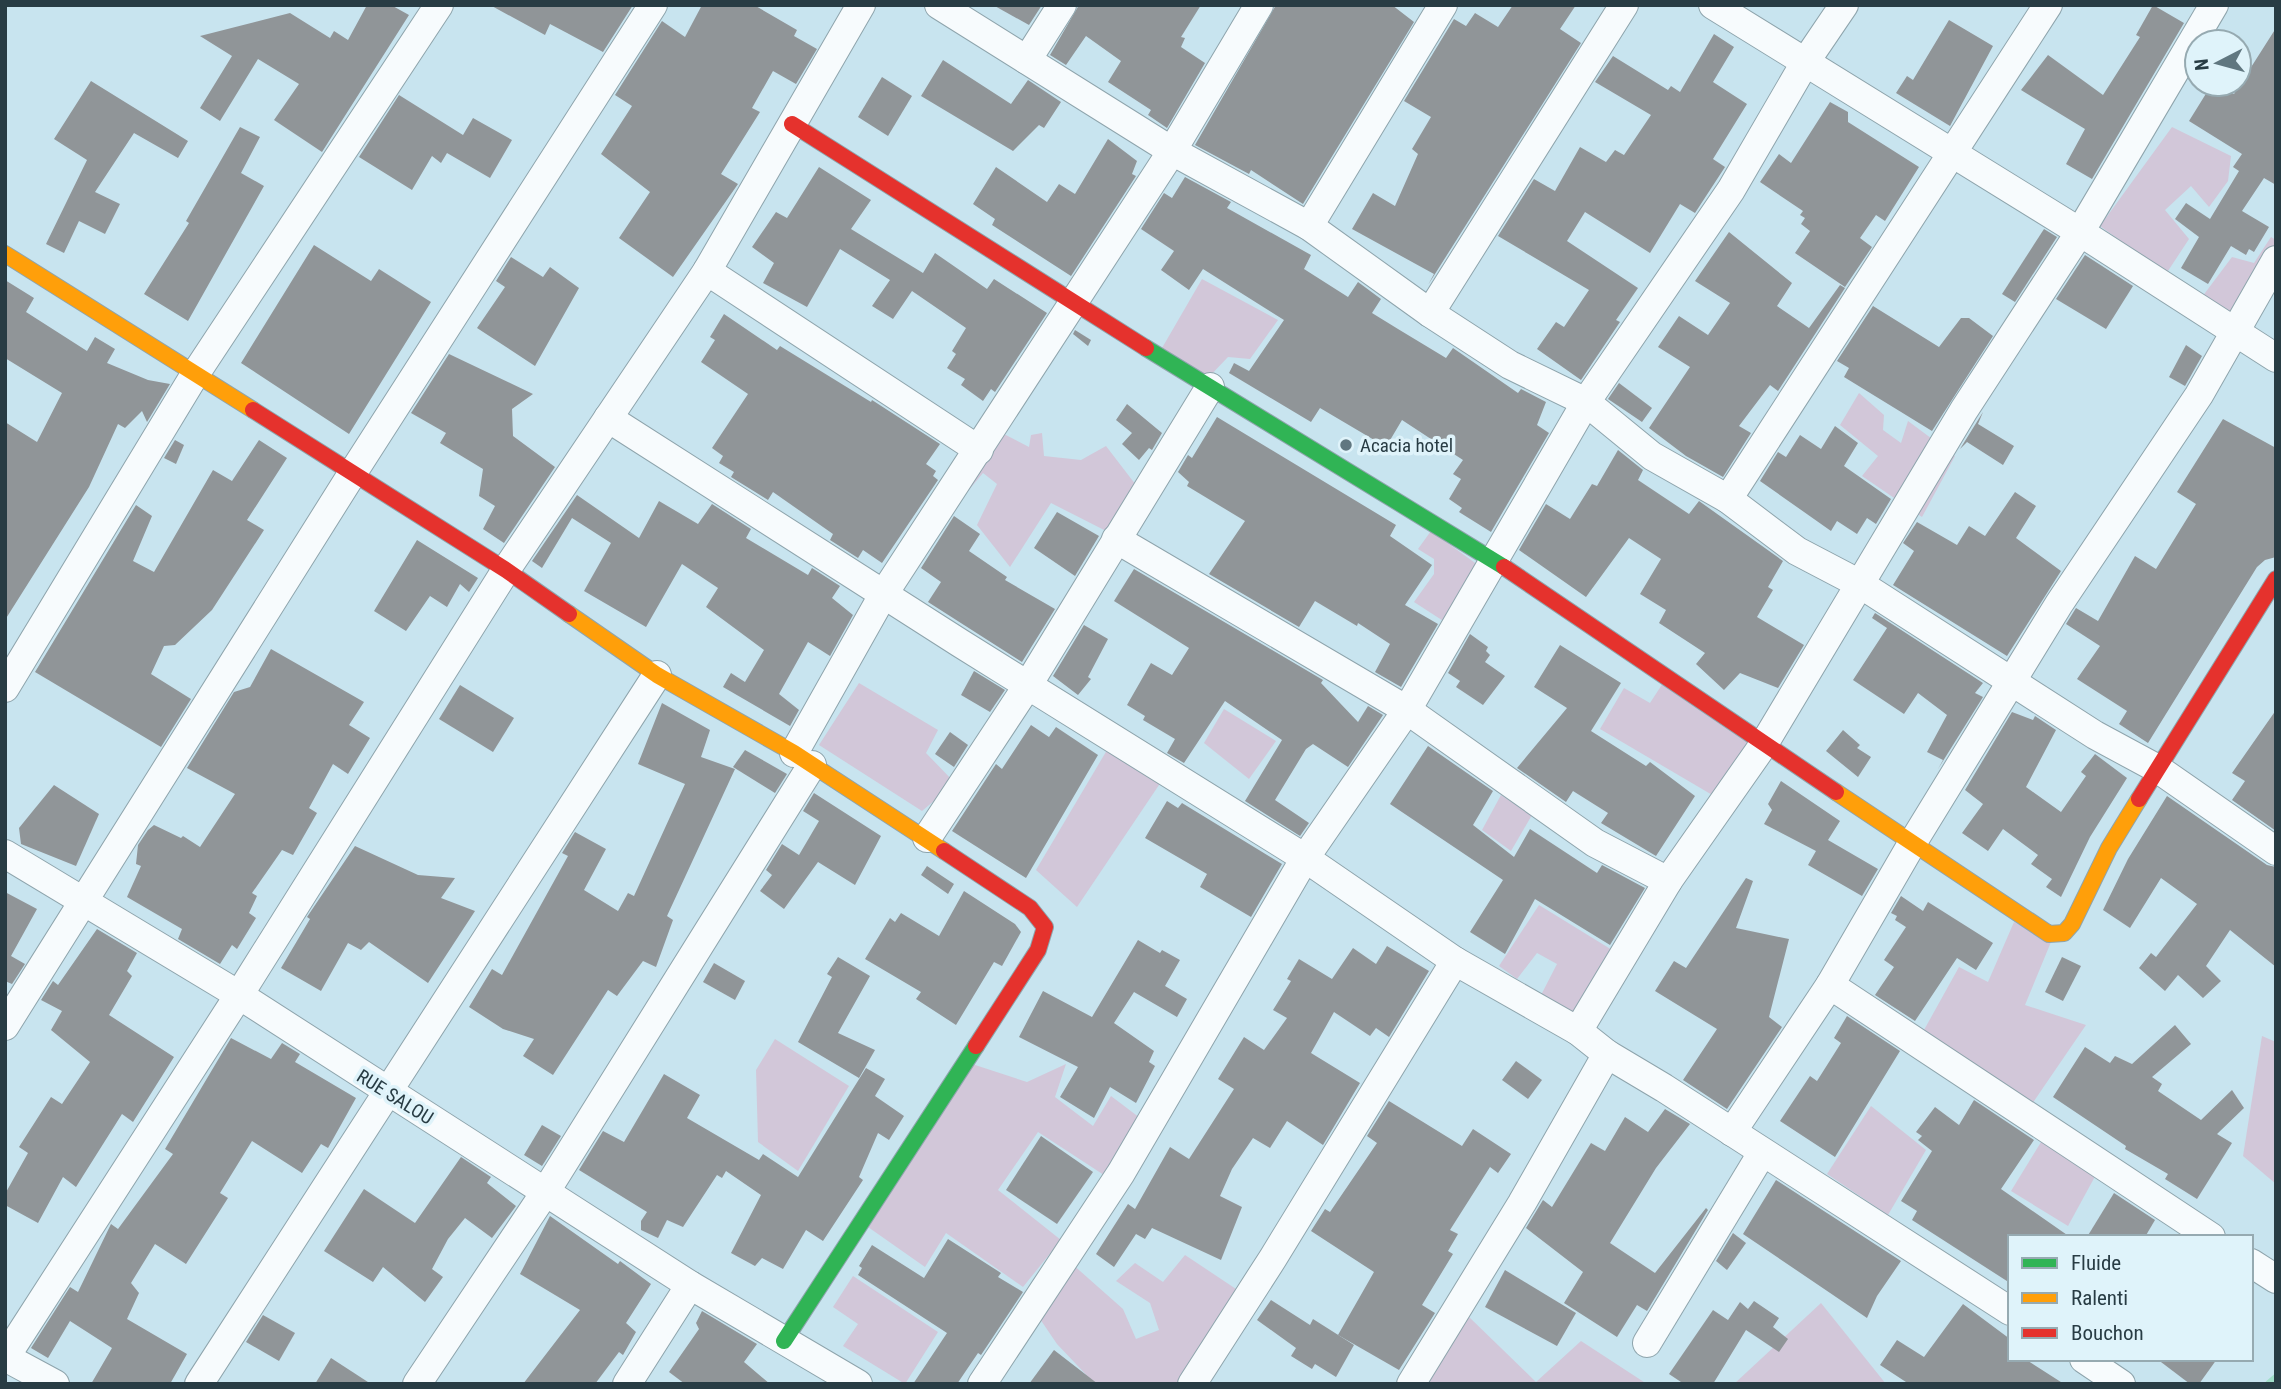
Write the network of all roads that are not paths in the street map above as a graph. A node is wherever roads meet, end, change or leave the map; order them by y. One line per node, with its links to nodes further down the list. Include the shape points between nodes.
1 (439, 5): 27 (street)
2 (653, 5): 32 (street)
3 (861, 5): 15 (street)
4 (939, 5): 13 (street)
5 (1062, 5): 13 (street)
6 (1259, 5): 16 (street)
7 (1443, 5): 18 (street)
8 (1624, 5): 24 (street)
9 (1713, 5): 14 (street)
10 (1844, 5): 14 (street)
11 (2048, 5): 17 (street)
12 (2214, 5): 19 (street)
13 (1027, 60): 16 (street)
14 (1806, 61): 17 (street); 29 (street, via 1731,190)
15 (792, 124): 22 (street); 23 (street)
16 (1172, 151): 18 (street); 23 (street)
17 (1951, 152): 19 (street); 33 (street)
18 (1309, 226): 24 (street)
19 (2080, 232): 25 (street); 38 (street, via 1964,410)
20 (5, 254): 27 (street)
21 (2276, 260): 25 (street)
22 (707, 271): 30 (street); 31 (street)
23 (1072, 303): 28 (street); 31 (street)
24 (1430, 313): 29 (street, via 1510,365)
25 (2233, 331): 26 (street); 41 (street, via 2199,394)
26 (2276, 358)
27 (194, 376): 32 (street); 43 (street)
28 (1210, 387): 34 (street); 35 (street)
29 (1586, 402): 33 (street, via 1653,456); 35 (street)
30 (608, 418): 36 (street); 39 (street)
31 (979, 450): 39 (street)
32 (352, 474): 36 (street); 54 (street)
33 (1728, 499): 38 (street, via 1797,551)
34 (1116, 539): 42 (street); 44 (street)
35 (1495, 559): 44 (street); 45 (street)
36 (506, 570): 40 (street); 57 (street)
37 (2276, 579): 47 (street)
38 (1860, 584): 41 (street); 45 (street)
39 (883, 595): 42 (street); 46 (street)
40 (657, 675): 46 (street); 61 (street)
41 (2010, 681): 47 (street); 49 (street)
42 (1028, 685): 48 (street); 52 (street)
43 (5, 688)
44 (1407, 710): 52 (street); 53 (street, via 1594,844)
45 (1764, 744): 49 (street); 53 (street)
46 (803, 759): 48 (street); 64 (street)
47 (2158, 769): 49 (street, via 2064,933 2049,934); 50 (street)
48 (927, 838): 70 (street, via 1030,908 1045,928 1044,940)
49 (1913, 842): 56 (street)
50 (2276, 851)
51 (5, 854): 54 (street, RUE SALOU)
52 (1306, 858): 55 (street); 79 (street, via 1121,1173)
53 (1668, 881): 59 (street)
54 (84, 902): 57 (street, RUE SALOU); 58 (street)
55 (1455, 961): 59 (street); 80 (street)
56 (1830, 985): 62 (street); 65 (street)
57 (239, 995): 61 (street, RUE SALOU); 72 (street)
58 (5, 1026)
59 (1577, 1031): 60 (street)
60 (1606, 1054): 62 (street); 81 (street)
61 (388, 1093): 64 (street, RUE SALOU); 75 (street)
62 (1732, 1132): 63 (street)
63 (1762, 1153): 69 (street); 71 (street)
64 (546, 1191): 68 (street, RUE SALOU); 76 (street)
65 (2208, 1235)
66 (2253, 1264): 67 (street)
67 (2276, 1279)
68 (690, 1285): 70 (street, RUE SALOU); 77 (street)
69 (2008, 1310)
70 (784, 1341): 78 (street, RUE SALOU)
71 (1647, 1343)
72 (5, 1358): 74 (street)
73 (2087, 1361): 82 (street)
74 (55, 1384)
75 (199, 1384)
76 (417, 1384)
77 (627, 1384)
78 (858, 1384)
79 (982, 1384)
80 (1192, 1384)
81 (1411, 1384)
82 (2121, 1384)

